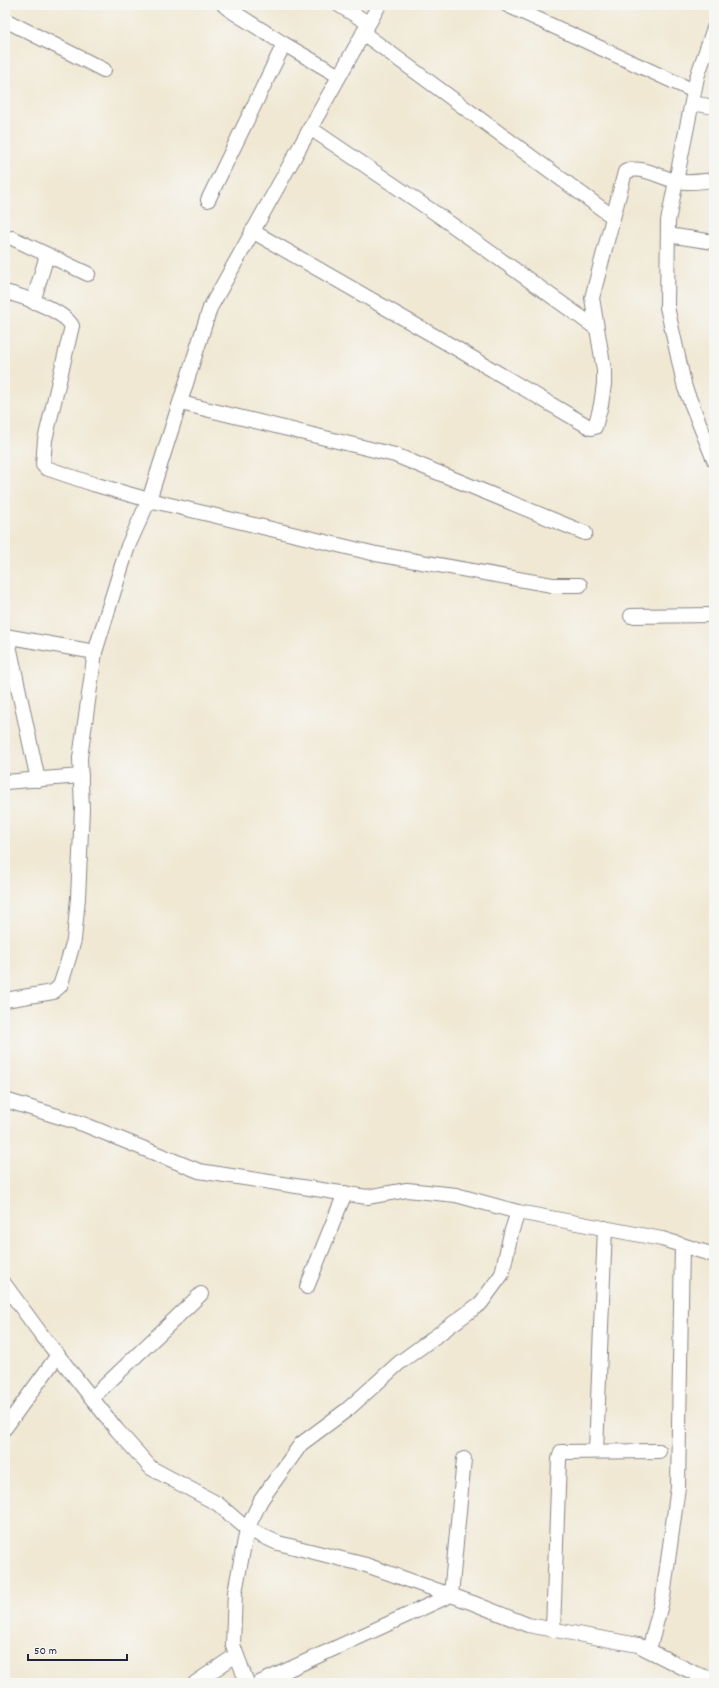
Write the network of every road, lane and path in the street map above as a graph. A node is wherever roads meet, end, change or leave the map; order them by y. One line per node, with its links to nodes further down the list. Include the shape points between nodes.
1 (224, 5): 8 (street)
2 (339, 5): 6 (street)
3 (379, 5): 6 (street)
4 (507, 5): 11 (street)
5 (5, 20): 9 (street)
6 (366, 28): 10 (street); 17 (street)
7 (714, 28): 11 (street)
8 (284, 44): 10 (street); 16 (street)
9 (104, 70)
10 (339, 76): 13 (street)
11 (693, 97): 12 (street); 15 (street)
12 (714, 107)
13 (310, 128): 18 (street); 26 (street, via 441,217)
14 (714, 180): 15 (street)
15 (676, 181): 17 (street, via 655,173 633,170 624,172); 19 (street, via 668,221)
16 (208, 200)
17 (613, 217): 26 (street, via 592,298)
18 (252, 231): 26 (street, via 591,428 599,416 604,384); 27 (street, via 210,308)
19 (668, 235): 21 (street); 28 (street, via 667,307 685,388)
20 (12, 238): 22 (street)
21 (714, 242)
22 (47, 254): 23 (street); 25 (street)
23 (88, 274)
24 (5, 292): 25 (street)
25 (33, 302): 29 (street, via 65,317 72,326 45,440 43,465 93,484)
26 (596, 328)
27 (181, 403): 29 (street); 30 (street, via 395,455)
28 (714, 460)
29 (149, 500): 31 (street, via 376,554 552,585); 35 (street, via 128,546)
30 (585, 533)
31 (580, 586)
32 (714, 615): 33 (street)
33 (631, 616)
34 (6, 636): 35 (street); 37 (street)
35 (95, 652): 36 (street, via 80,758)
36 (81, 776): 37 (street); 39 (street, via 82,809 74,940 60,986 53,992)
37 (38, 780): 38 (street)
38 (5, 782)
39 (5, 1000)
40 (5, 1100): 41 (street, via 83,1124 199,1171)
41 (345, 1193): 42 (street, via 367,1197 407,1190 456,1195); 47 (street)
42 (518, 1212): 43 (street); 55 (street, via 502,1274 481,1302 399,1363 348,1409 301,1444 261,1500)
43 (605, 1228): 44 (street, via 662,1239); 53 (street)
44 (682, 1246): 45 (street); 58 (street, via 678,1487 663,1597)
45 (714, 1255)
46 (5, 1285): 49 (street)
47 (307, 1287)
48 (201, 1294): 50 (street)
49 (58, 1355): 50 (street); 51 (street)
50 (92, 1398): 55 (street, via 151,1468 218,1504)
51 (5, 1428)
52 (659, 1450): 53 (street)
53 (596, 1451): 57 (street, via 561,1452 559,1459)
54 (464, 1459): 56 (street)
55 (247, 1529): 56 (street, via 278,1543 366,1565); 59 (street, via 234,1592 233,1645)
56 (450, 1595): 57 (street, via 528,1625); 63 (street)
57 (553, 1630): 58 (street, via 638,1645)
58 (648, 1650): 60 (street)
59 (236, 1655): 61 (street); 62 (street)
60 (714, 1680)
61 (195, 1683)
62 (247, 1683)
63 (259, 1683)

